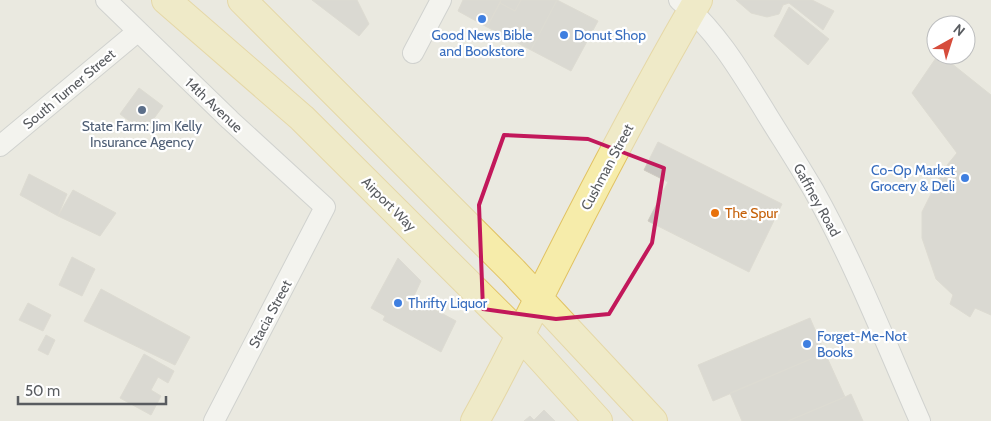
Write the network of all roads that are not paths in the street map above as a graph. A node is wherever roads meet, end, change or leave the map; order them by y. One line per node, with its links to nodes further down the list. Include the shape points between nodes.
1 (106, 0): 6 (street, 14th Avenue)
2 (166, 0): 11 (main road, Airport Way, via 302,118)
3 (242, 0): 10 (main road)
4 (441, 0): 7 (street)
5 (689, 3): 10 (main road, Cushman Street); 16 (street, Gaffney Road, via 751,89 814,191)
6 (137, 32): 8 (street, South Turner Street); 9 (street, 14th Avenue)
7 (413, 53)
8 (0, 146)
9 (325, 208): 12 (street, Stacia Street)
10 (539, 299): 11 (main road, Cushman Street); 15 (main road)
11 (521, 336): 13 (main road, Cushman Street); 14 (main road, Airport Way)
12 (214, 421)
13 (475, 421)
14 (598, 421)
15 (653, 421)
16 (920, 421)

